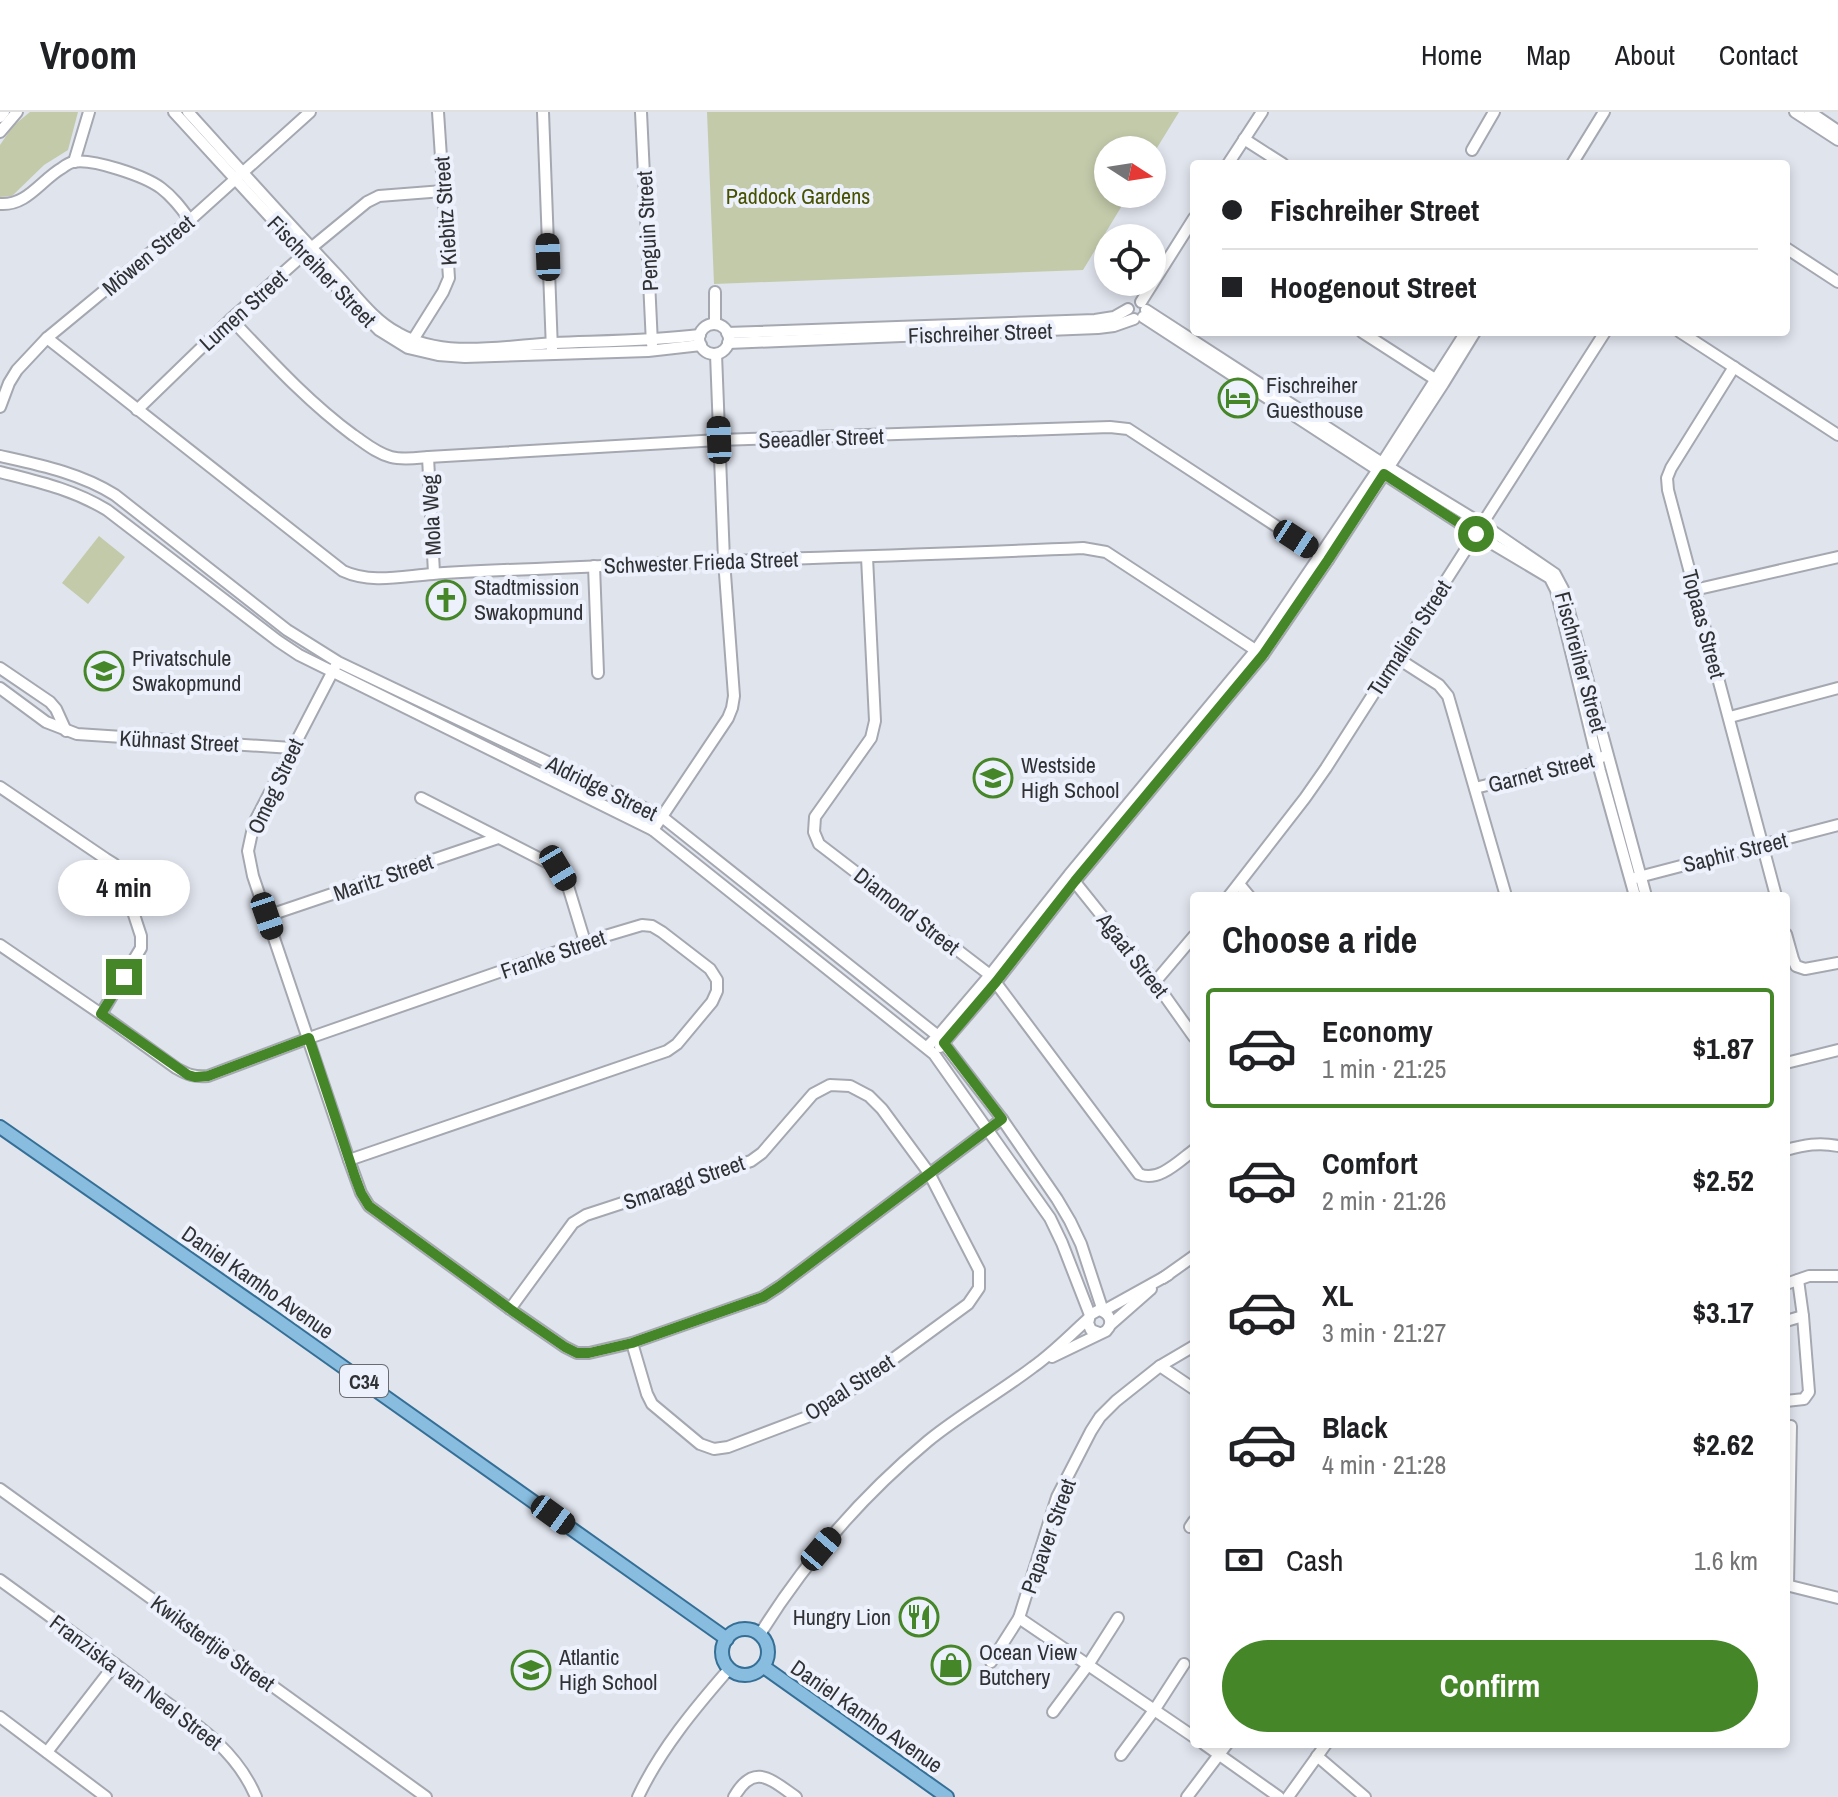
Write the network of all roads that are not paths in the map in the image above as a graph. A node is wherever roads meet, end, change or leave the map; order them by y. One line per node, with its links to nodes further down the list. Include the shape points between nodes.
1 (89, 112): 24 (street)
2 (174, 112): 25 (street, Fischreiher Street)
3 (188, 112): 25 (street, Fischreiher Street)
4 (310, 112): 25 (street, Möwen Street)
5 (438, 112): 26 (street, Kiebitz Street)
6 (543, 112): 47 (street)
7 (641, 112): 46 (street, Penguin Street)
8 (1262, 112): 17 (street)
9 (1494, 112): 19 (street)
10 (1604, 112): 22 (street)
11 (1612, 112): 23 (street)
12 (1795, 112): 15 (street)
13 (1810, 112): 15 (street)
14 (6, 114): 16 (street)
15 (1834, 128): 18 (street)
16 (0, 132)
17 (1244, 139): 20 (street); 21 (street)
18 (1838, 140)
19 (1472, 150)
20 (1231, 160)
21 (1277, 160)
22 (1574, 160)
23 (1582, 160)
24 (74, 162): 27 (street, via 20,200); 28 (street, via 145,179 162,188)
25 (239, 176): 28 (street, Möwen Street); 30 (street, Fischreiher Street)
26 (443, 191): 30 (street, Lumen Street, via 379,196); 45 (street, Kiebitz Street, via 449,278)
27 (0, 204)
28 (190, 220): 42 (street, Möwen Street)
29 (1190, 226): 34 (street)
30 (308, 251): 35 (street, Lumen Street); 45 (street, Fischreiher Street)
31 (1790, 251): 32 (street)
32 (1838, 282)
33 (715, 292): 36 (street)
34 (1139, 311): 43 (street, Fischreiher Street, via 1095,320); 57 (street, Fischreiher Street)
35 (231, 319): 52 (street, Lumen Street); 56 (street, Seeadler Street, via 297,388 369,446 392,457)
36 (715, 324): 43 (street); 44 (street, via 704,328)
37 (1368, 336): 50 (street)
38 (1464, 336): 50 (street)
39 (1472, 336): 50 (street)
40 (1602, 336): 59 (street, Turmalien Street)
41 (1686, 336): 49 (street)
42 (47, 338): 51 (street, Möwen Street, via 17,370); 52 (street, Schwester Frieda Street)
43 (728, 338): 48 (street)
44 (700, 340): 46 (street, Fischreiher Street); 48 (street, via 705,351)
45 (410, 344): 47 (street, Fischreiher Street)
46 (652, 345): 47 (street, Fischreiher Street)
47 (552, 349)
48 (716, 354): 54 (street)
49 (1734, 367): 53 (street); 66 (street, Topaas Street, via 1667,478)
50 (1440, 382): 57 (street)
51 (0, 407)
52 (137, 410): 65 (street, Schwester Frieda Street, via 343,571 364,579)
53 (1838, 435)
54 (719, 440): 56 (street, Seeadler Street); 62 (street, Seeadler Street, via 1128,429); 63 (street)
55 (0, 456): 67 (street, Aldridge Street, via 98,485)
56 (428, 457): 65 (street, Mola Weg)
57 (1383, 469): 59 (street, Fischreiher Street); 62 (street)
58 (0, 472): 68 (street, Aldridge Street, via 87,498)
59 (1479, 529): 70 (street, Turmalien Street); 80 (street, Fischreiher Street, via 1550,578)
60 (867, 557): 63 (street, Schwester Frieda Street); 69 (street, Schwester Frieda Street, via 1083,548 1106,552); 104 (street, Diamond Street, via 875,721 871,738 815,817 814,832 819,844)
61 (1838, 557): 66 (street)
62 (1325, 558): 69 (street)
63 (724, 560): 64 (street, Schwester Frieda Street); 84 (street, via 732,708)
64 (594, 566): 65 (street, Schwester Frieda Street); 74 (street)
65 (434, 573)
66 (1694, 590): 77 (street, Topaas Street)
67 (246, 598): 68 (street); 71 (street, Aldridge Street)
68 (237, 610): 73 (street, Aldridge Street)
69 (1259, 653): 90 (street)
70 (1397, 658): 82 (street, via 1448,696); 91 (street, Turmalien Street, via 1305,798)
71 (338, 662): 73 (street, Omeg Street); 84 (street, Aldridge Street)
72 (0, 668): 78 (street, via 50,702)
73 (332, 673): 79 (street, Omeg Street); 86 (street, Aldridge Street)
74 (598, 673)
75 (1838, 688): 77 (street)
76 (1, 690): 78 (street, Kühnast Street)
77 (1730, 717): 88 (street, Topaas Street)
78 (66, 731): 79 (street, Kühnast Street)
79 (292, 748): 98 (street, Omeg Street, via 254,823 248,851)
80 (1602, 757): 82 (street, Garnet Street); 89 (street, Fischreiher Street)
81 (0, 787): 106 (street, via 114,864 122,878 141,948)
82 (1475, 788): 94 (street)
83 (421, 798): 87 (street)
84 (661, 816): 86 (street); 109 (street, Aldridge Street)
85 (1838, 825): 88 (street, Saphir Street)
86 (653, 830): 111 (street, Aldridge Street)
87 (498, 838): 98 (street, Maritz Street); 100 (street, via 558,868)
88 (1762, 844): 89 (street, Saphir Street); 97 (street, Topaas Street)
89 (1636, 877): 95 (street, Fischreiher Street); 96 (street, Fischreiher Street)
90 (1072, 878): 104 (street); 105 (street, Agaat Street)
91 (1239, 884): 92 (street, Turmalien Street); 93 (street)
92 (1232, 892)
93 (1246, 892)
94 (1505, 892)
95 (1635, 892)
96 (1644, 892)
97 (1775, 892)
98 (267, 916): 108 (street, Omeg Street)
99 (1190, 941): 105 (street)
100 (585, 942): 108 (street, Franke Street); 119 (street, Franke Street, via 652,926 710,969 717,991 667,1051)
101 (0, 945): 106 (street, Franke Street)
102 (1790, 948): 103 (street, via 1796,966 1805,969)
103 (1838, 963)
104 (993, 979): 109 (street); 118 (street, Diamond Street, via 1139,1174 1156,1176)
105 (1155, 982): 107 (street, Agaat Street)
106 (101, 1014): 108 (street, Franke Street, via 195,1077)
107 (1190, 1031)
108 (309, 1038): 119 (street, Omeg Street)
109 (941, 1040): 111 (street); 113 (street, Aldridge Street)
110 (1838, 1050): 112 (street)
111 (930, 1051): 115 (street, Aldridge Street)
112 (1790, 1062)
113 (1002, 1119): 115 (street, Omeg Street); 127 (street, Aldridge Street, via 1070,1221)
114 (0, 1127): 148 (main road, Daniel Kamho Avenue / C34)
115 (988, 1131): 120 (street, Omeg Street); 129 (street, Aldridge Street, via 1050,1218)
116 (1838, 1146): 117 (street)
117 (1790, 1149)
118 (1190, 1153)
119 (349, 1160): 126 (street, Omeg Street, via 369,1206)
120 (929, 1173): 126 (street, Smaragd Street, via 869,1096 850,1086 830,1085 813,1094 751,1161 573,1223); 133 (street, Omeg Street, via 763,1297); 133 (street, Opaal Street, via 979,1270 979,1288 968,1304 815,1414 728,1447 700,1444 652,1404)
121 (1190, 1259): 122 (street)
122 (1168, 1275): 127 (street); 131 (street)
123 (1838, 1276): 124 (street)
124 (1798, 1280): 125 (street); 128 (street)
125 (1790, 1283)
126 (510, 1309): 133 (street, Omeg Street, via 577,1353)
127 (1103, 1311): 129 (street); 131 (street)
128 (1803, 1316): 130 (street); 138 (street, via 1809,1392 1804,1399)
129 (1089, 1317): 132 (street, via 1091,1330); 135 (street)
130 (1790, 1320)
131 (1110, 1325): 132 (street)
132 (1099, 1333): 135 (street)
133 (632, 1343)
134 (1190, 1348): 136 (street, Papaver Street)
135 (1036, 1365): 147 (street, via 931,1439 885,1480 793,1583)
136 (1160, 1366): 137 (street); 145 (street, Papaver Street, via 1116,1401 1091,1431 1057,1497)
137 (1190, 1386)
138 (1790, 1401)
139 (1791, 1426): 140 (street)
140 (1790, 1466)
141 (0, 1489): 166 (street, Kwikstertjie Street)
142 (0, 1580): 150 (street, Franziska van Neel Street)
143 (1790, 1586): 144 (street)
144 (1838, 1598)
145 (1019, 1618): 149 (street); 152 (street, Papaver Street)
146 (1118, 1618): 152 (street)
147 (760, 1634): 148 (main road, via 741,1629); 153 (main road, Daniel Kamho Avenue, via 768,1648)
148 (727, 1639): 154 (main road, via 722,1652)
149 (991, 1662)
150 (115, 1664): 162 (street); 168 (street, Franziska van Neel Street, via 219,1743 240,1766)
151 (1184, 1664): 155 (street)
152 (1088, 1665): 155 (street, Papaver Street); 156 (street)
153 (764, 1667): 154 (main road, Daniel Kamho Avenue, via 744,1676); 173 (main road, Daniel Kamho Avenue)
154 (729, 1669): 170 (street, via 660,1757)
155 (1155, 1709): 158 (street, Papaver Street); 163 (street)
156 (1053, 1712)
157 (0, 1717): 162 (street)
158 (1190, 1734)
159 (1210, 1748): 164 (street)
160 (1224, 1748): 164 (street)
161 (1323, 1748): 165 (street)
162 (47, 1752): 167 (street)
163 (1121, 1755)
164 (1220, 1755): 174 (street); 175 (street)
165 (1317, 1756): 176 (street); 177 (street)
166 (411, 1792): 169 (street, Kwikstertjie Street)
167 (106, 1797)
168 (256, 1797)
169 (426, 1797)
170 (638, 1797)
171 (734, 1797): 172 (street, via 754,1776 768,1778)
172 (796, 1797)
173 (947, 1797)
174 (1187, 1797)
175 (1279, 1797)
176 (1288, 1797)
177 (1365, 1797)

